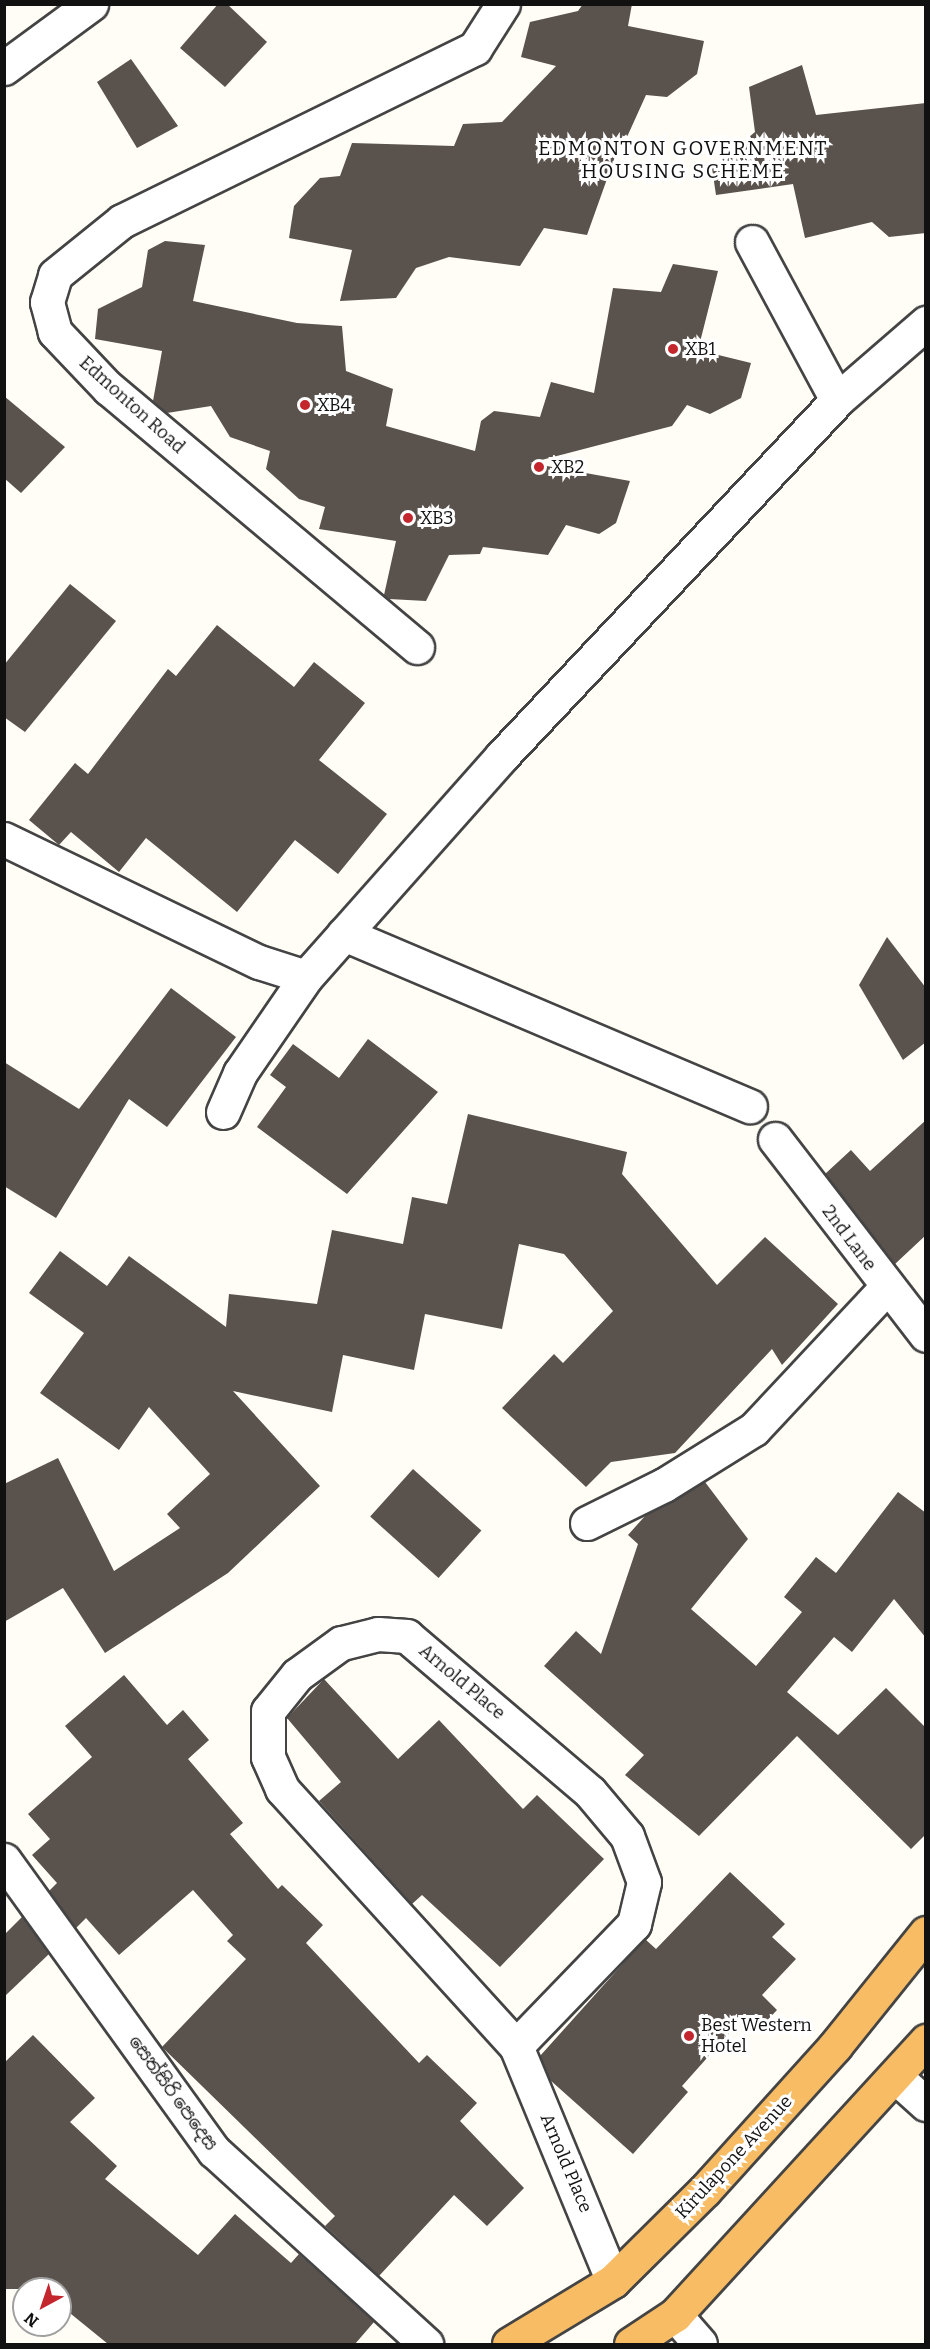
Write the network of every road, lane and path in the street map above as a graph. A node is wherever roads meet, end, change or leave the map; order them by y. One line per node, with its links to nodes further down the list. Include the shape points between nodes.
1 (92, 4): 3 (street)
2 (503, 4): 7 (street, Edmonton Road, via 475,48 122,221 55,275 47,302 55,332 109,389)
3 (4, 68)
4 (752, 242): 6 (street)
5 (926, 323): 6 (street)
6 (837, 400): 9 (street, via 502,756)
7 (417, 647)
8 (4, 839): 10 (street, via 259,962)
9 (344, 934): 10 (street); 11 (street)
10 (306, 977): 12 (street, via 240,1073)
11 (750, 1106)
12 (223, 1112)
13 (775, 1139): 14 (street, 2nd Lane)
14 (886, 1287): 15 (street, 2nd Lane); 16 (street, via 754,1429 664,1485)
15 (926, 1335)
16 (587, 1523)
17 (4, 1860): 25 (street, සෙත්සිරි පෙදෙස, via 214,2151)
18 (926, 1933): 23 (highway, Kirulapone Avenue, via 836,2046 705,2190)
19 (926, 2042): 21 (highway)
20 (516, 2046): 20 (street, Arnold Place, via 282,1789 268,1757 268,1711 297,1675 341,1643 378,1635 407,1636 590,1792 627,1836 644,1882 634,1924); 23 (street, Arnold Place)
21 (897, 2078): 22 (street); 24 (highway)
22 (926, 2104)
23 (613, 2281): 26 (highway, Kirulapone Avenue)
24 (675, 2315): 27 (highway); 28 (street)
25 (426, 2344)
26 (509, 2344)
27 (631, 2344)
28 (700, 2344)

